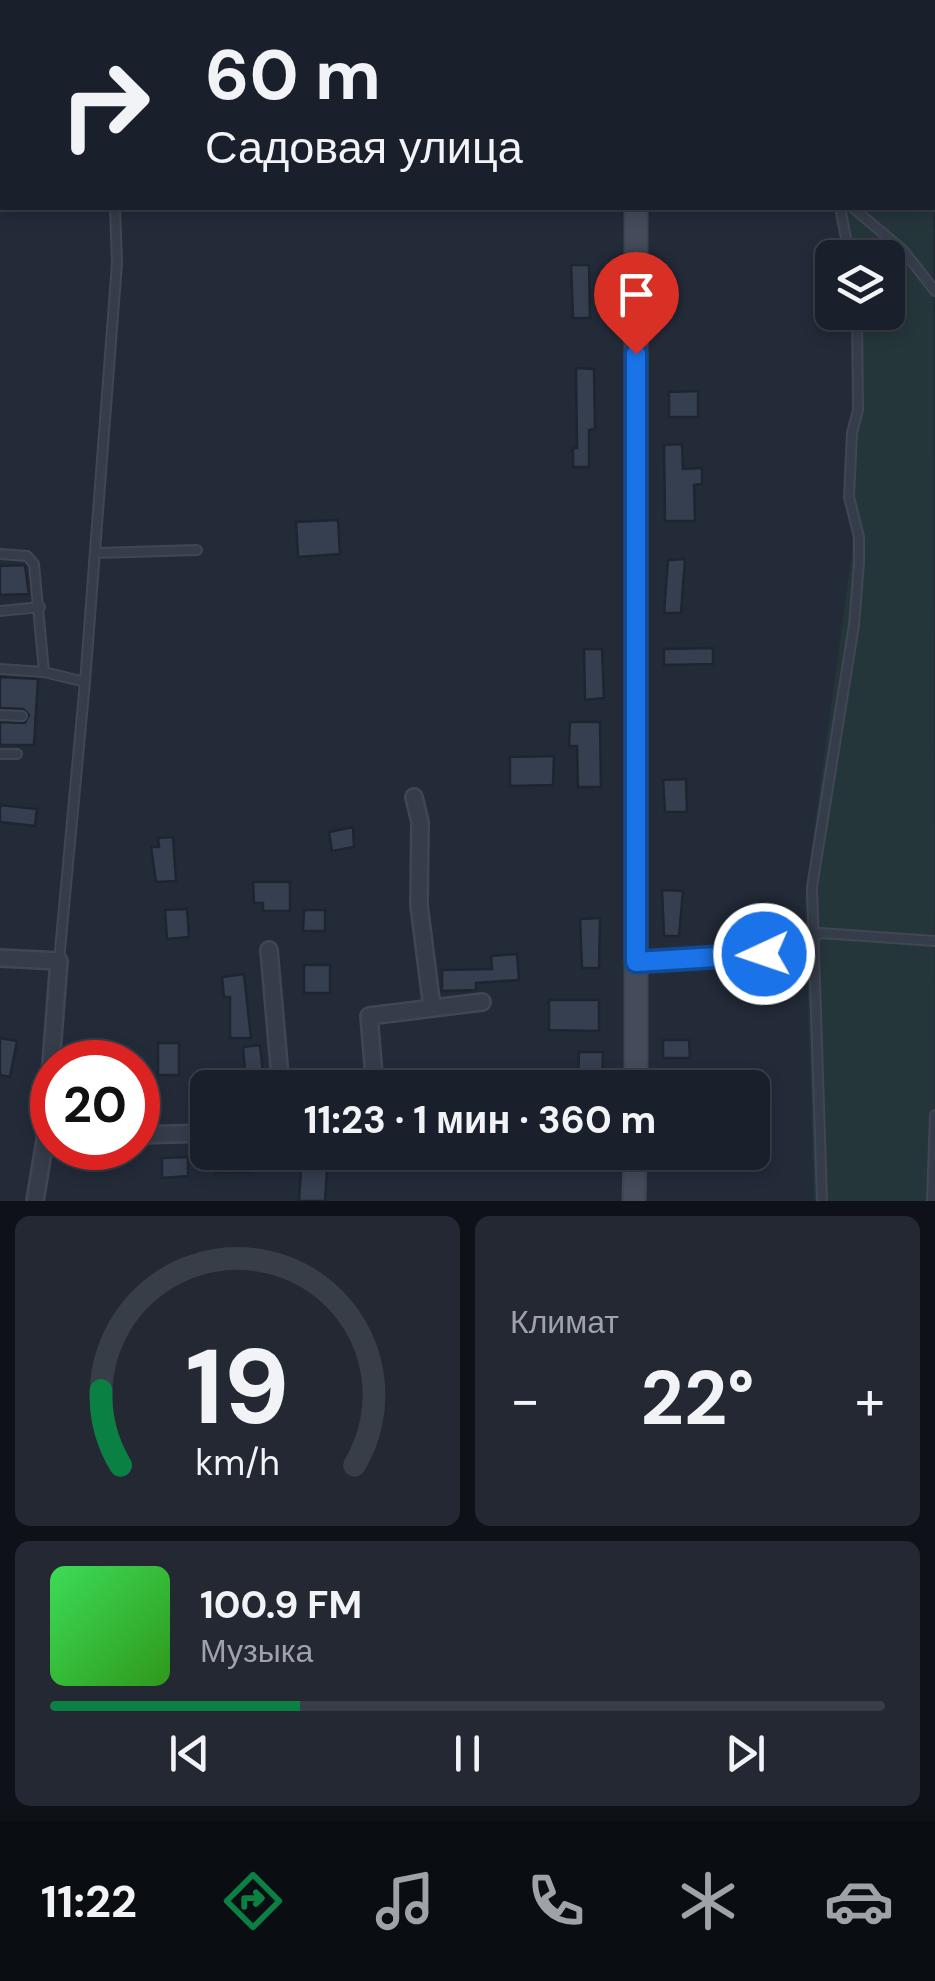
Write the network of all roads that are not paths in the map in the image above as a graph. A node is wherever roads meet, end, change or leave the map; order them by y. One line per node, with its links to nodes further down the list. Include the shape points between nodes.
1 (115, 210): 9 (lane, via 117,263)
2 (636, 210): 26 (main road)
3 (840, 210): 5 (lane)
4 (854, 210): 6 (lane, via 903,250)
5 (846, 240)
6 (935, 291)
7 (857, 330): 21 (lane, via 849,496 859,563 812,887)
8 (197, 550): 9 (lane)
9 (95, 553): 15 (lane)
10 (0, 554): 11 (lane, via 27,556 34,564)
11 (40, 607): 12 (lane); 14 (lane)
12 (0, 611)
13 (0, 670): 14 (lane)
14 (44, 672): 15 (lane)
15 (85, 682): 25 (lane)
16 (0, 715): 17 (lane)
17 (22, 716)
18 (0, 754): 19 (lane)
19 (16, 754)
20 (414, 797): 28 (street, via 420,822 418,905)
21 (813, 939): 22 (lane, via 820,933); 26 (lane, via 796,952); 40 (lane)
22 (935, 940)
23 (270, 950): 30 (street)
24 (0, 958): 25 (street)
25 (58, 961): 29 (street)
26 (636, 962): 32 (main road)
27 (482, 1002): 28 (street)
28 (432, 1008): 31 (street, via 369,1016)
29 (54, 1040)
30 (280, 1070)
31 (374, 1070)
32 (636, 1070)
33 (935, 1114): 41 (lane)
34 (190, 1134): 35 (street)
35 (160, 1135)
36 (42, 1170): 38 (street)
37 (635, 1170): 39 (main road)
38 (35, 1201)
39 (634, 1201)
40 (822, 1201)
41 (932, 1201)

